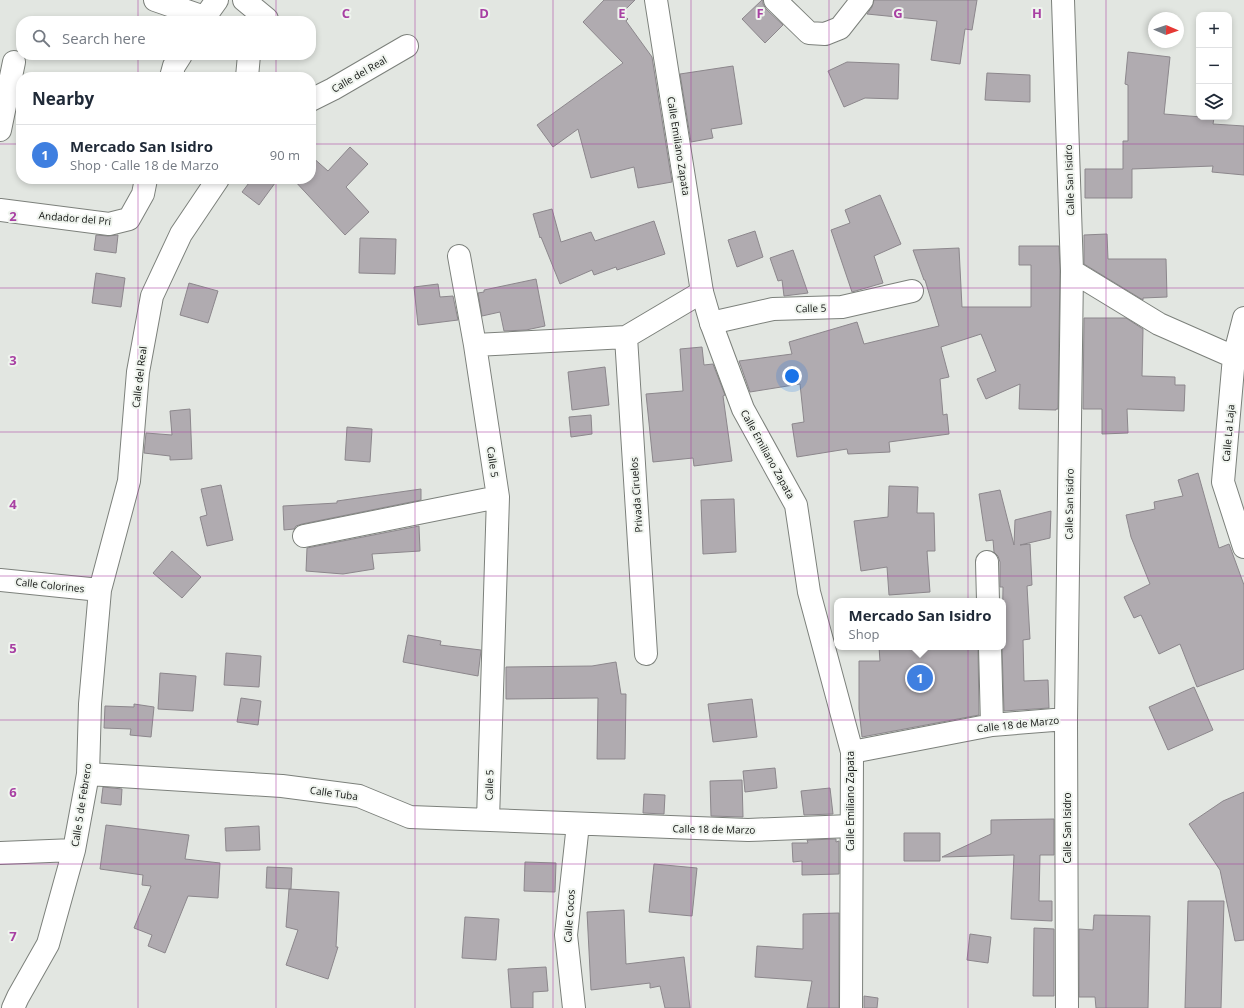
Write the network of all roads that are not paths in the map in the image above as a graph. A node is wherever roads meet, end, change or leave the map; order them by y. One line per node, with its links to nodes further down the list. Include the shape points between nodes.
1 (155, 0): 7 (street)
2 (244, 0): 8 (street)
3 (656, 0): 23 (street, Calle Emiliano Zapata)
4 (775, 0): 5 (street, via 809,33 825,34 840,28)
5 (862, 0)
6 (1063, 0): 21 (street, Calle San Isidro)
7 (208, 13)
8 (263, 16)
9 (407, 46): 15 (street, Calle del Real)
10 (178, 60): 13 (street)
11 (248, 60): 14 (street)
12 (14, 62): 16 (street)
13 (172, 72)
14 (247, 72)
15 (316, 98)
16 (0, 130)
17 (145, 184): 19 (street, Andador del Pri, via 143,194 129,219 109,224)
18 (215, 184): 34 (street, Calle del Real, via 181,234 152,296 138,372 129,480)
19 (0, 210)
20 (458, 256): 27 (street, Calle 5)
21 (1072, 271): 28 (street, via 1159,324); 38 (street, Calle San Isidro)
22 (912, 291): 25 (street, Calle 5, via 842,307 773,309)
23 (702, 292): 25 (street, Calle Emiliano Zapata); 26 (street)
24 (1244, 318): 28 (street, Calle La Laja)
25 (711, 323): 40 (street, Calle Emiliano Zapata, via 743,409 796,505 809,592)
26 (626, 337): 27 (street); 37 (street, Privada Ciruelos)
27 (475, 345): 29 (street, Calle 5)
28 (1234, 357): 31 (street, Calle La Laja, via 1223,482)
29 (498, 497): 30 (street); 42 (street, Calle 5)
30 (304, 536)
31 (1244, 547)
32 (987, 562): 35 (street)
33 (0, 580): 34 (street, Calle Colorines)
34 (100, 590): 41 (street, Calle 5 de Febrero, via 90,704)
35 (988, 598)
36 (990, 650): 39 (street)
37 (646, 654)
38 (1066, 719): 39 (street, Calle 18 de Marzo); 50 (street, Calle San Isidro)
39 (992, 725): 40 (street, Calle 18 de Marzo)
40 (852, 752): 44 (street, Calle Emiliano Zapata)
41 (88, 774): 42 (street, Calle Tuba, via 282,786 358,796 410,817); 45 (street, Calle 5 de Febrero)
42 (488, 820): 43 (street, Calle Tuba)
43 (578, 824): 44 (street, Calle 18 de Marzo, via 748,830); 48 (street, Calle Cocos, via 566,935)
44 (850, 826): 49 (street, Calle Emiliano Zapata)
45 (74, 850): 46 (street); 47 (street, Calle 5 de Febrero, via 48,944)
46 (0, 853)
47 (13, 1008)
48 (574, 1008)
49 (851, 1008)
50 (1067, 1008)

